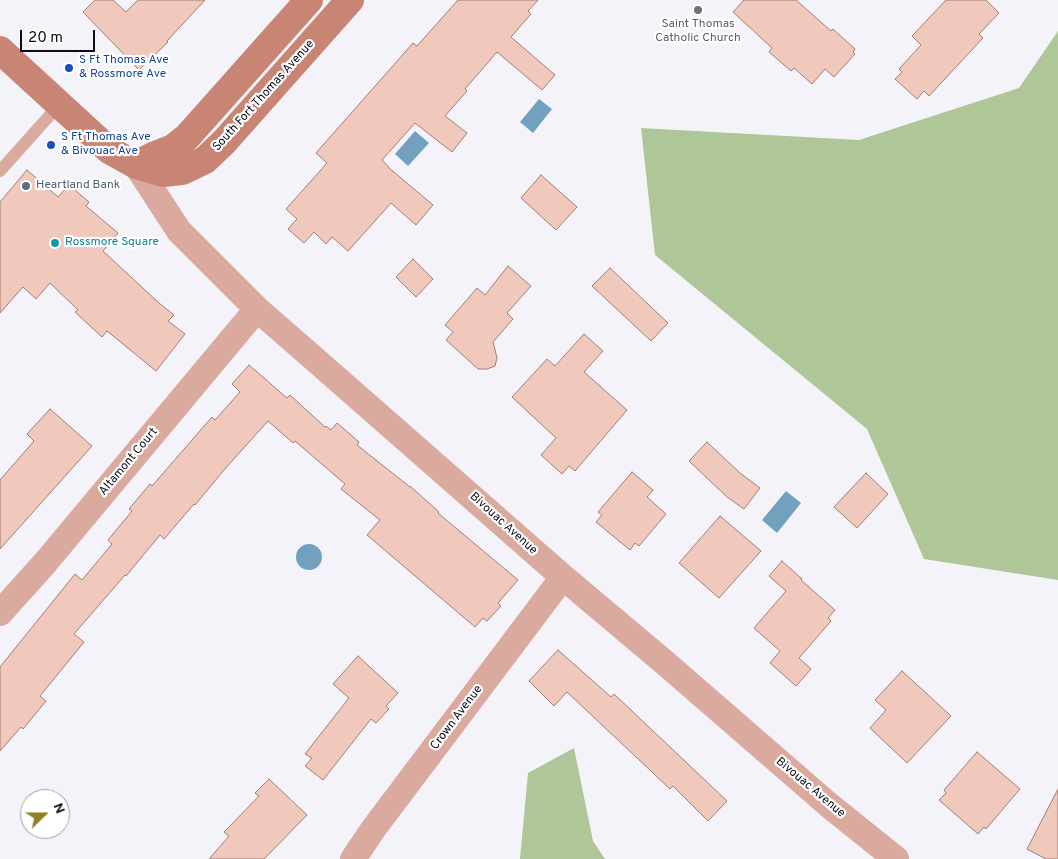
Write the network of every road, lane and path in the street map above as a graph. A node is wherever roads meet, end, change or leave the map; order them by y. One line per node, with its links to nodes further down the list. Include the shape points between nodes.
1 (309, 0): 5 (main road, via 187,137 173,148)
2 (350, 0): 5 (main road, South Fort Thomas Avenue, via 205,160 182,171 163,173)
3 (3, 60): 4 (main road, South Fort Thomas Avenue)
4 (60, 105): 5 (main road, South Fort Thomas Avenue, via 109,150); 6 (lane)
5 (136, 165): 7 (street, Bivouac Avenue, via 179,231)
6 (0, 171)
7 (257, 310): 8 (street, Bivouac Avenue); 9 (street, Altamont Court)
8 (563, 577): 10 (street, Crown Avenue); 11 (street, Bivouac Avenue)
9 (0, 613)
10 (353, 859)
11 (896, 859)

